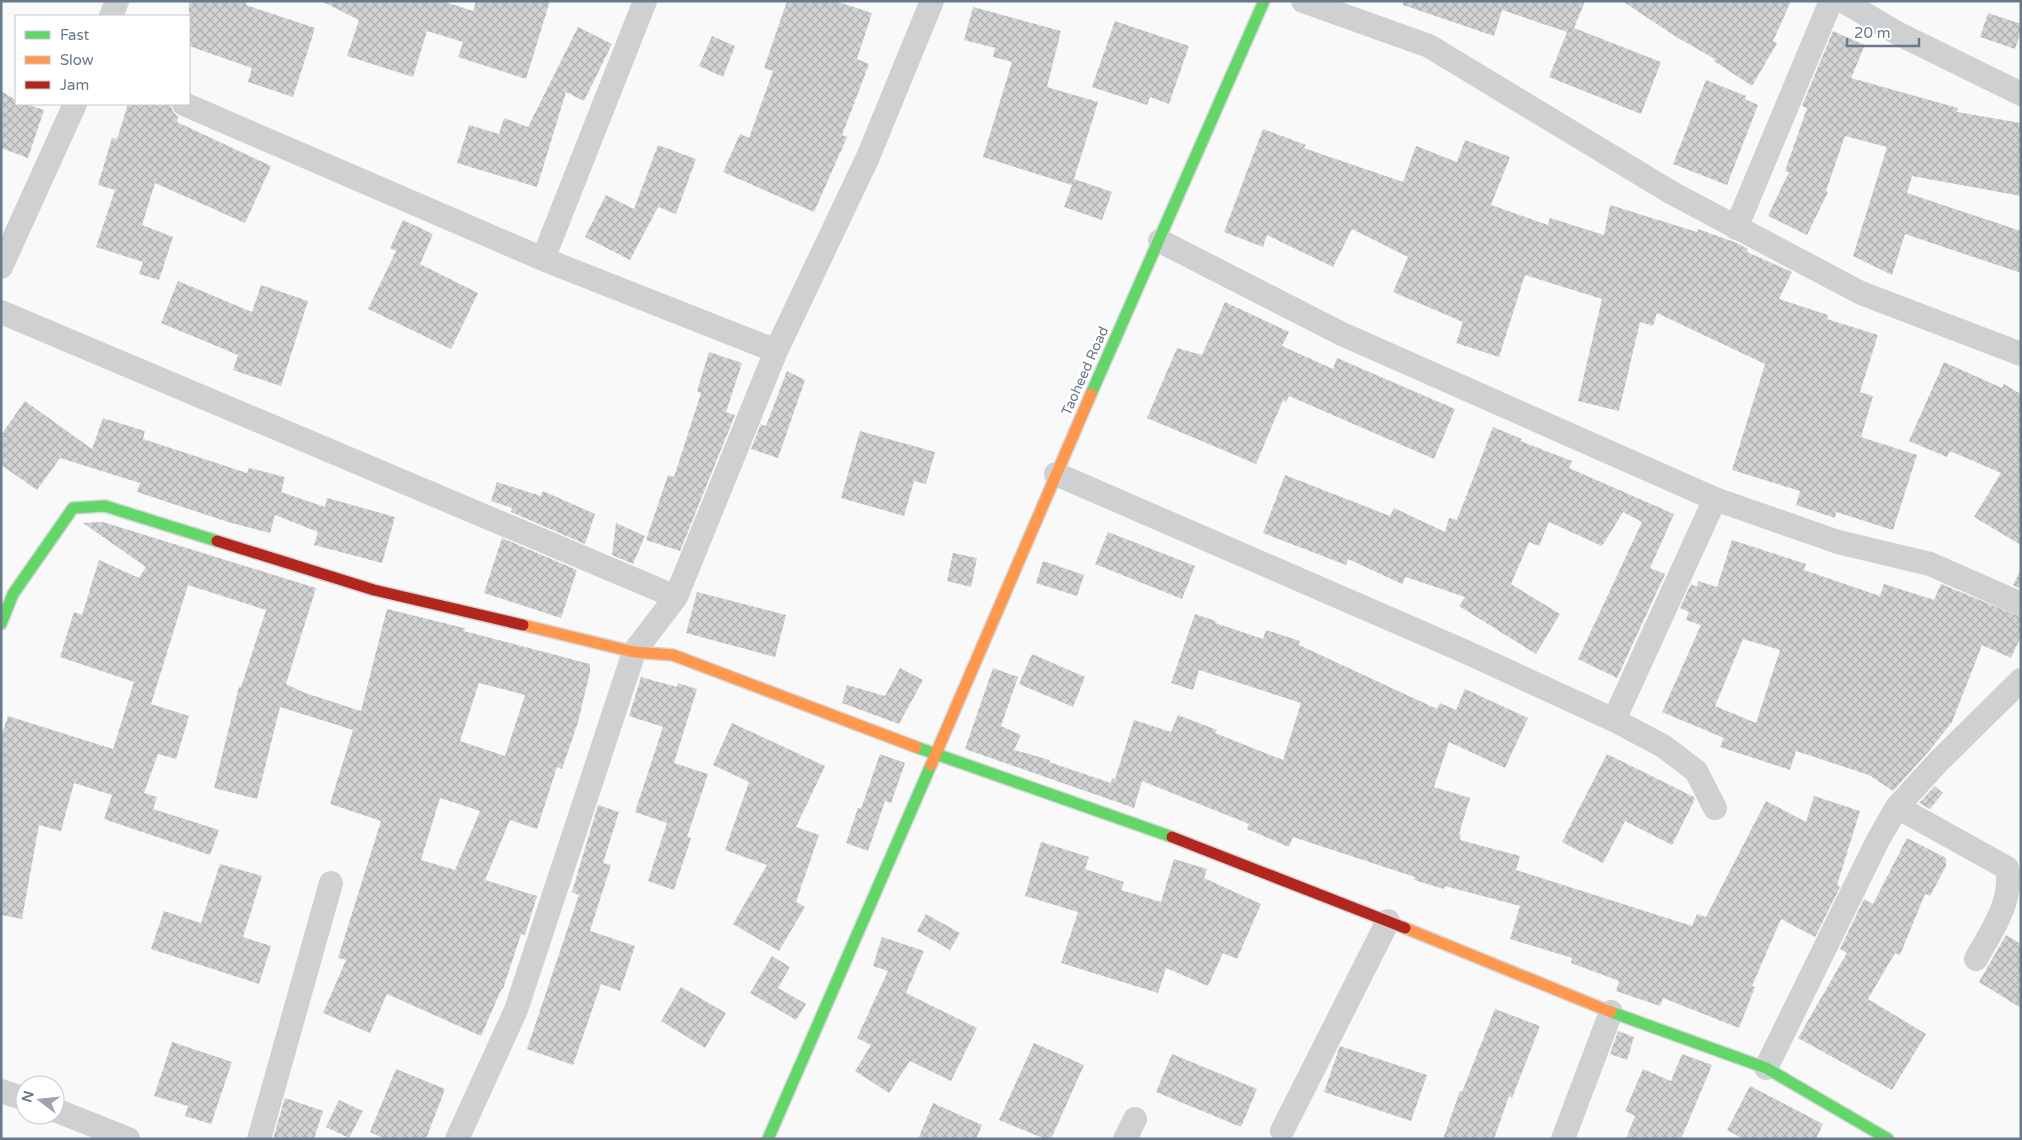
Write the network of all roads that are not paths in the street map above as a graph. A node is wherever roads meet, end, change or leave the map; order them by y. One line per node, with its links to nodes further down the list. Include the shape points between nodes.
1 (117, 1): 8 (street)
2 (932, 1): 17 (street, via 868,157)
3 (1264, 1): 13 (street, Taoheed Road)
4 (1303, 1): 12 (street, via 1428,46)
5 (1831, 1): 12 (street)
6 (1843, 1): 9 (street, via 1897,33)
7 (639, 3): 14 (street)
8 (111, 15)
9 (2021, 94)
10 (75, 105): 15 (street)
11 (186, 105): 14 (street)
12 (1736, 228): 18 (street, via 1861,293)
13 (1160, 242): 19 (street, Taoheed Road); 20 (street, via 1342,334)
14 (543, 259): 17 (street)
15 (1, 267)
16 (1, 312): 21 (street)
17 (776, 351): 21 (street)
18 (2021, 354)
19 (1056, 474): 26 (street, via 1466,652); 27 (street, Taoheed Road)
20 (1715, 499): 22 (street, via 1838,542 1930,564); 26 (street)
21 (676, 597): 24 (street)
22 (2021, 604)
23 (1, 624): 24 (street, via 13,594 73,508 105,506 374,590)
24 (634, 652): 27 (street, via 673,655); 42 (street, via 516,1010)
25 (2021, 680): 28 (street)
26 (1614, 720): 29 (street, via 1663,746 1696,771)
27 (936, 755): 31 (street, via 1179,840); 43 (street, Taoheed Road)
28 (1897, 807): 32 (street, via 2007,868 2009,882 2004,908); 34 (street)
29 (1715, 808)
30 (330, 883): 41 (street)
31 (1388, 921): 33 (street); 38 (street)
32 (1976, 960)
33 (1611, 1012): 34 (street); 44 (street)
34 (1766, 1068): 39 (street)
35 (1, 1091): 36 (street)
36 (15, 1096)
37 (65, 1114): 40 (street)
38 (1282, 1131)
39 (1883, 1138)
40 (128, 1139)
41 (259, 1139)
42 (457, 1139)
43 (768, 1139)
44 (1563, 1139)

